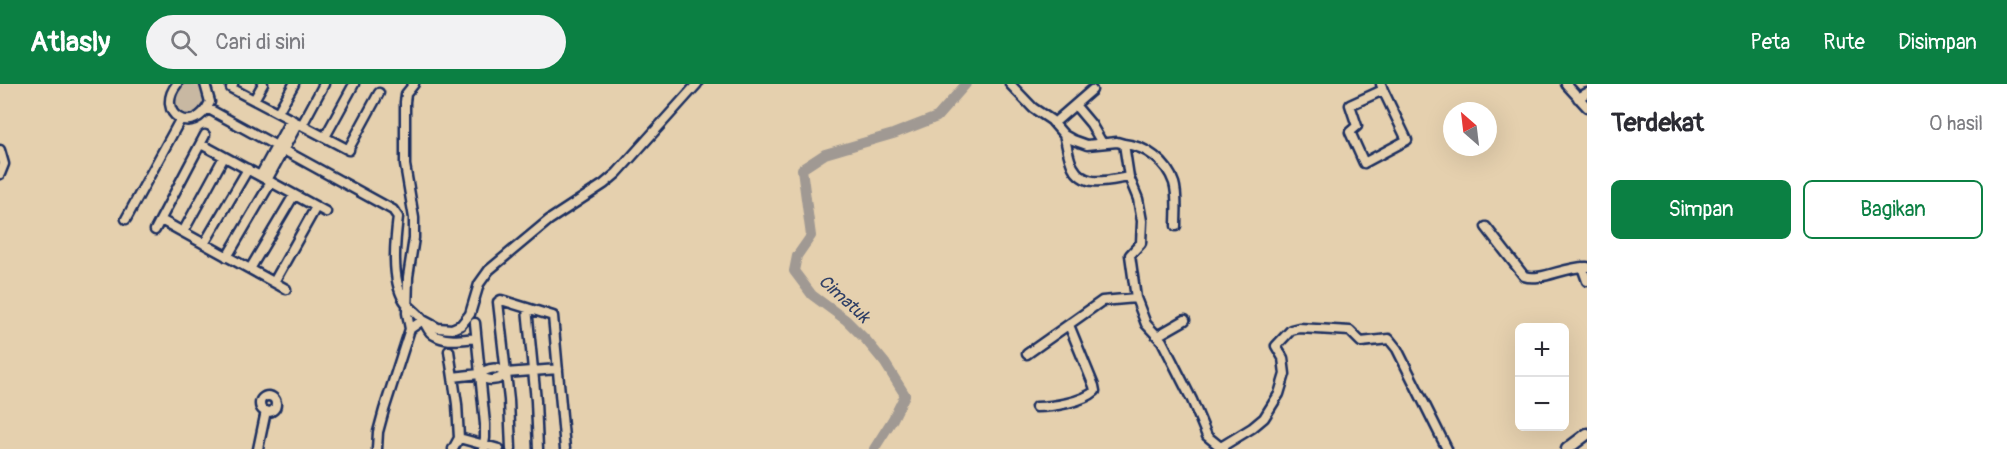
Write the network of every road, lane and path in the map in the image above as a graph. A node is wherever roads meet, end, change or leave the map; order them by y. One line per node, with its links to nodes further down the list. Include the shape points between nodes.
1 (163, 84): 12 (street)
2 (205, 84): 21 (street, via 210,102)
3 (263, 84): 18 (street)
4 (294, 84): 22 (street)
5 (324, 84): 24 (street)
6 (354, 84): 28 (street)
7 (414, 84): 56 (street, via 405,102 405,165 414,225)
8 (697, 84): 58 (street, via 617,173 549,220 489,270 479,284 470,314 461,325 438,328)
9 (1010, 84): 25 (street)
10 (1566, 84): 17 (street)
11 (232, 86): 18 (street)
12 (175, 87): 23 (street, via 170,108)
13 (1382, 87): 13 (street, via 1350,105 1357,126 1350,132 1364,164 1407,140)
14 (1092, 90): 19 (street)
15 (379, 93): 28 (street, via 349,150)
16 (1587, 93): 17 (street)
17 (1578, 98): 20 (street)
18 (254, 100): 22 (street)
19 (1075, 105): 25 (street); 29 (street)
20 (1587, 107)
21 (207, 108): 23 (street, via 195,119); 32 (street)
22 (278, 112): 24 (street)
23 (180, 120): 42 (street)
24 (297, 122): 28 (street); 32 (street)
25 (1054, 123): 27 (street)
26 (205, 135): 30 (street)
27 (1064, 135): 29 (street, via 1084,144); 37 (street, via 1073,168 1088,180)
28 (325, 137)
29 (1102, 143): 31 (street)
30 (201, 144): 34 (street); 43 (street)
31 (1124, 144): 37 (street); 44 (street, via 1147,151 1169,174 1175,190)
32 (280, 148): 38 (street); 56 (street, via 397,213 396,281)
33 (0, 150): 36 (street, via 4,164)
34 (224, 157): 35 (street); 47 (street)
35 (248, 169): 38 (street); 48 (street)
36 (0, 174)
37 (1129, 177): 55 (street, via 1142,221 1141,243 1130,255)
38 (266, 180): 39 (street); 49 (street)
39 (294, 195): 40 (street); 51 (street)
40 (316, 207): 41 (street); 53 (street)
41 (326, 212)
42 (126, 219)
43 (161, 220): 46 (street); 47 (street)
44 (1176, 226)
45 (1486, 227): 50 (street, via 1524,276 1538,278)
46 (155, 230)
47 (183, 232): 48 (street)
48 (204, 244): 49 (street)
49 (227, 257): 51 (street)
50 (1585, 267): 52 (street)
51 (250, 269): 53 (street)
52 (1587, 281)
53 (274, 282): 54 (street)
54 (286, 289)
55 (1136, 298): 61 (street, via 1105,300); 63 (street, via 1148,327)
56 (407, 306): 58 (street); 62 (street)
57 (527, 308): 67 (street, via 553,316); 68 (street); 69 (street, via 499,301)
58 (423, 320): 62 (street); 64 (street, via 439,338)
59 (1185, 320): 63 (street)
60 (475, 323): 64 (street)
61 (1069, 326): 66 (street); 72 (street, via 1095,391 1056,406)
62 (410, 328): 79 (street, via 384,410)
63 (1157, 336): 77 (street, via 1207,436)
64 (476, 338): 70 (street)
65 (449, 351): 71 (street)
66 (1027, 354)
67 (558, 369): 68 (street); 84 (street)
68 (533, 372): 69 (street); 83 (street)
69 (506, 373): 70 (street, via 494,368); 82 (street)
70 (479, 374): 71 (street); 76 (street, via 485,424)
71 (453, 377): 75 (street)
72 (1036, 407)
73 (266, 411): 78 (street)
74 (1587, 434): 86 (main road)
75 (459, 438): 76 (street); 80 (street)
76 (483, 447): 81 (street)
77 (1222, 448): 85 (street, via 1268,413 1285,374 1276,346 1286,333 1299,328 1350,331 1361,342 1389,339)
78 (258, 449)
79 (377, 449)
80 (453, 449)
81 (498, 449)
82 (511, 449)
83 (538, 449)
84 (565, 449)
85 (1447, 449)
86 (1568, 449)

